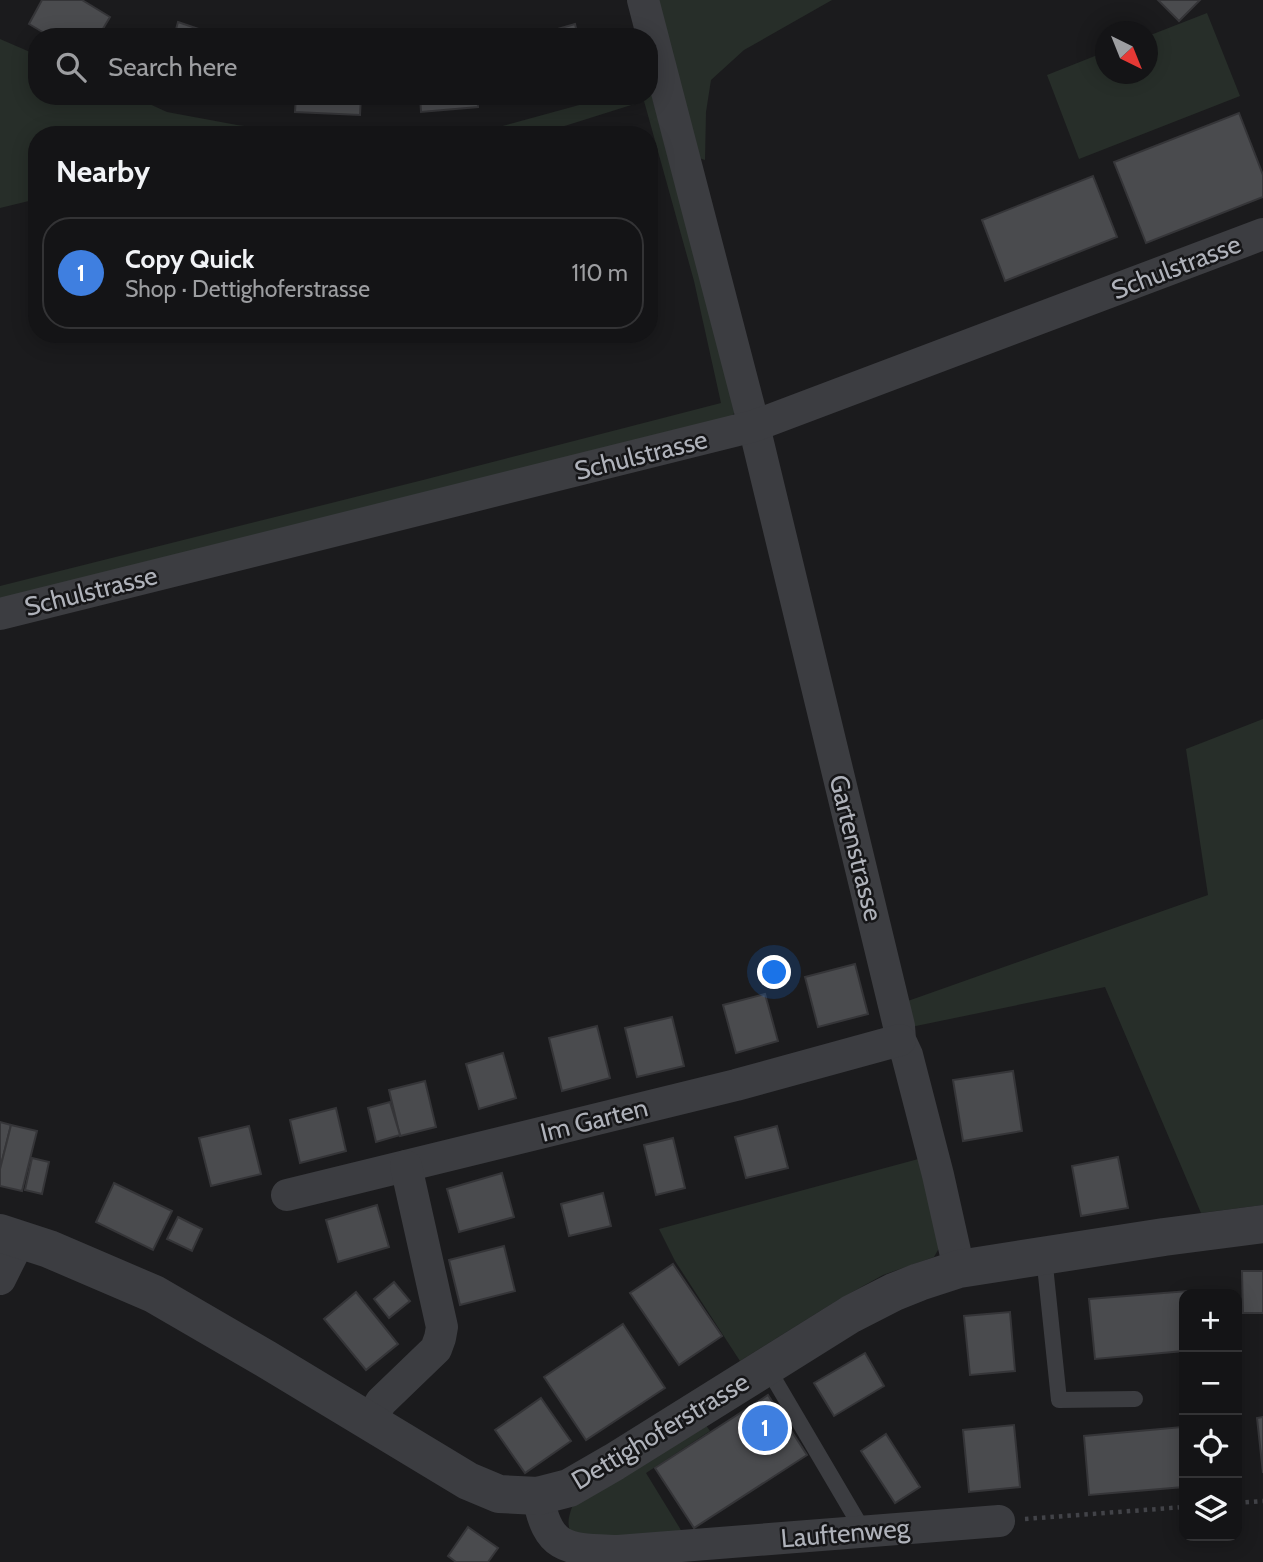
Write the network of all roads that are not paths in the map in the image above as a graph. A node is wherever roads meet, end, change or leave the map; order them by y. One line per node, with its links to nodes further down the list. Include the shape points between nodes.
1 (643, 0): 2 (street, Gartenstrasse)
2 (651, 28)
3 (658, 55): 5 (street, Gartenstrasse)
4 (1263, 234): 5 (street, Schulstrasse)
5 (754, 426): 6 (street, Schulstrasse); 7 (street, Gartenstrasse)
6 (0, 614)
7 (900, 1040): 8 (street, Im Garten); 13 (street, Gartenstrasse)
8 (406, 1166): 9 (street, Im Garten); 17 (street, via 442,1326 436,1349 381,1402)
9 (287, 1195)
10 (1263, 1224): 12 (street, Dettighoferstrasse)
11 (23, 1240): 14 (street); 17 (street, Dettighoferstrasse, via 154,1294)
12 (1044, 1256): 13 (street, Dettighoferstrasse); 16 (lane, via 1059,1400)
13 (959, 1269): 15 (street, Dettighoferstrasse, via 894,1292)
14 (0, 1279)
15 (767, 1367): 18 (street, Dettighoferstrasse, via 569,1488); 20 (lane)
16 (1135, 1399)
17 (370, 1421): 18 (street, Dettighoferstrasse, via 468,1481 499,1494)
18 (538, 1496): 20 (street, Lauftenweg, via 555,1539 580,1550)
19 (999, 1521): 20 (street, Lauftenweg)
20 (864, 1532)

